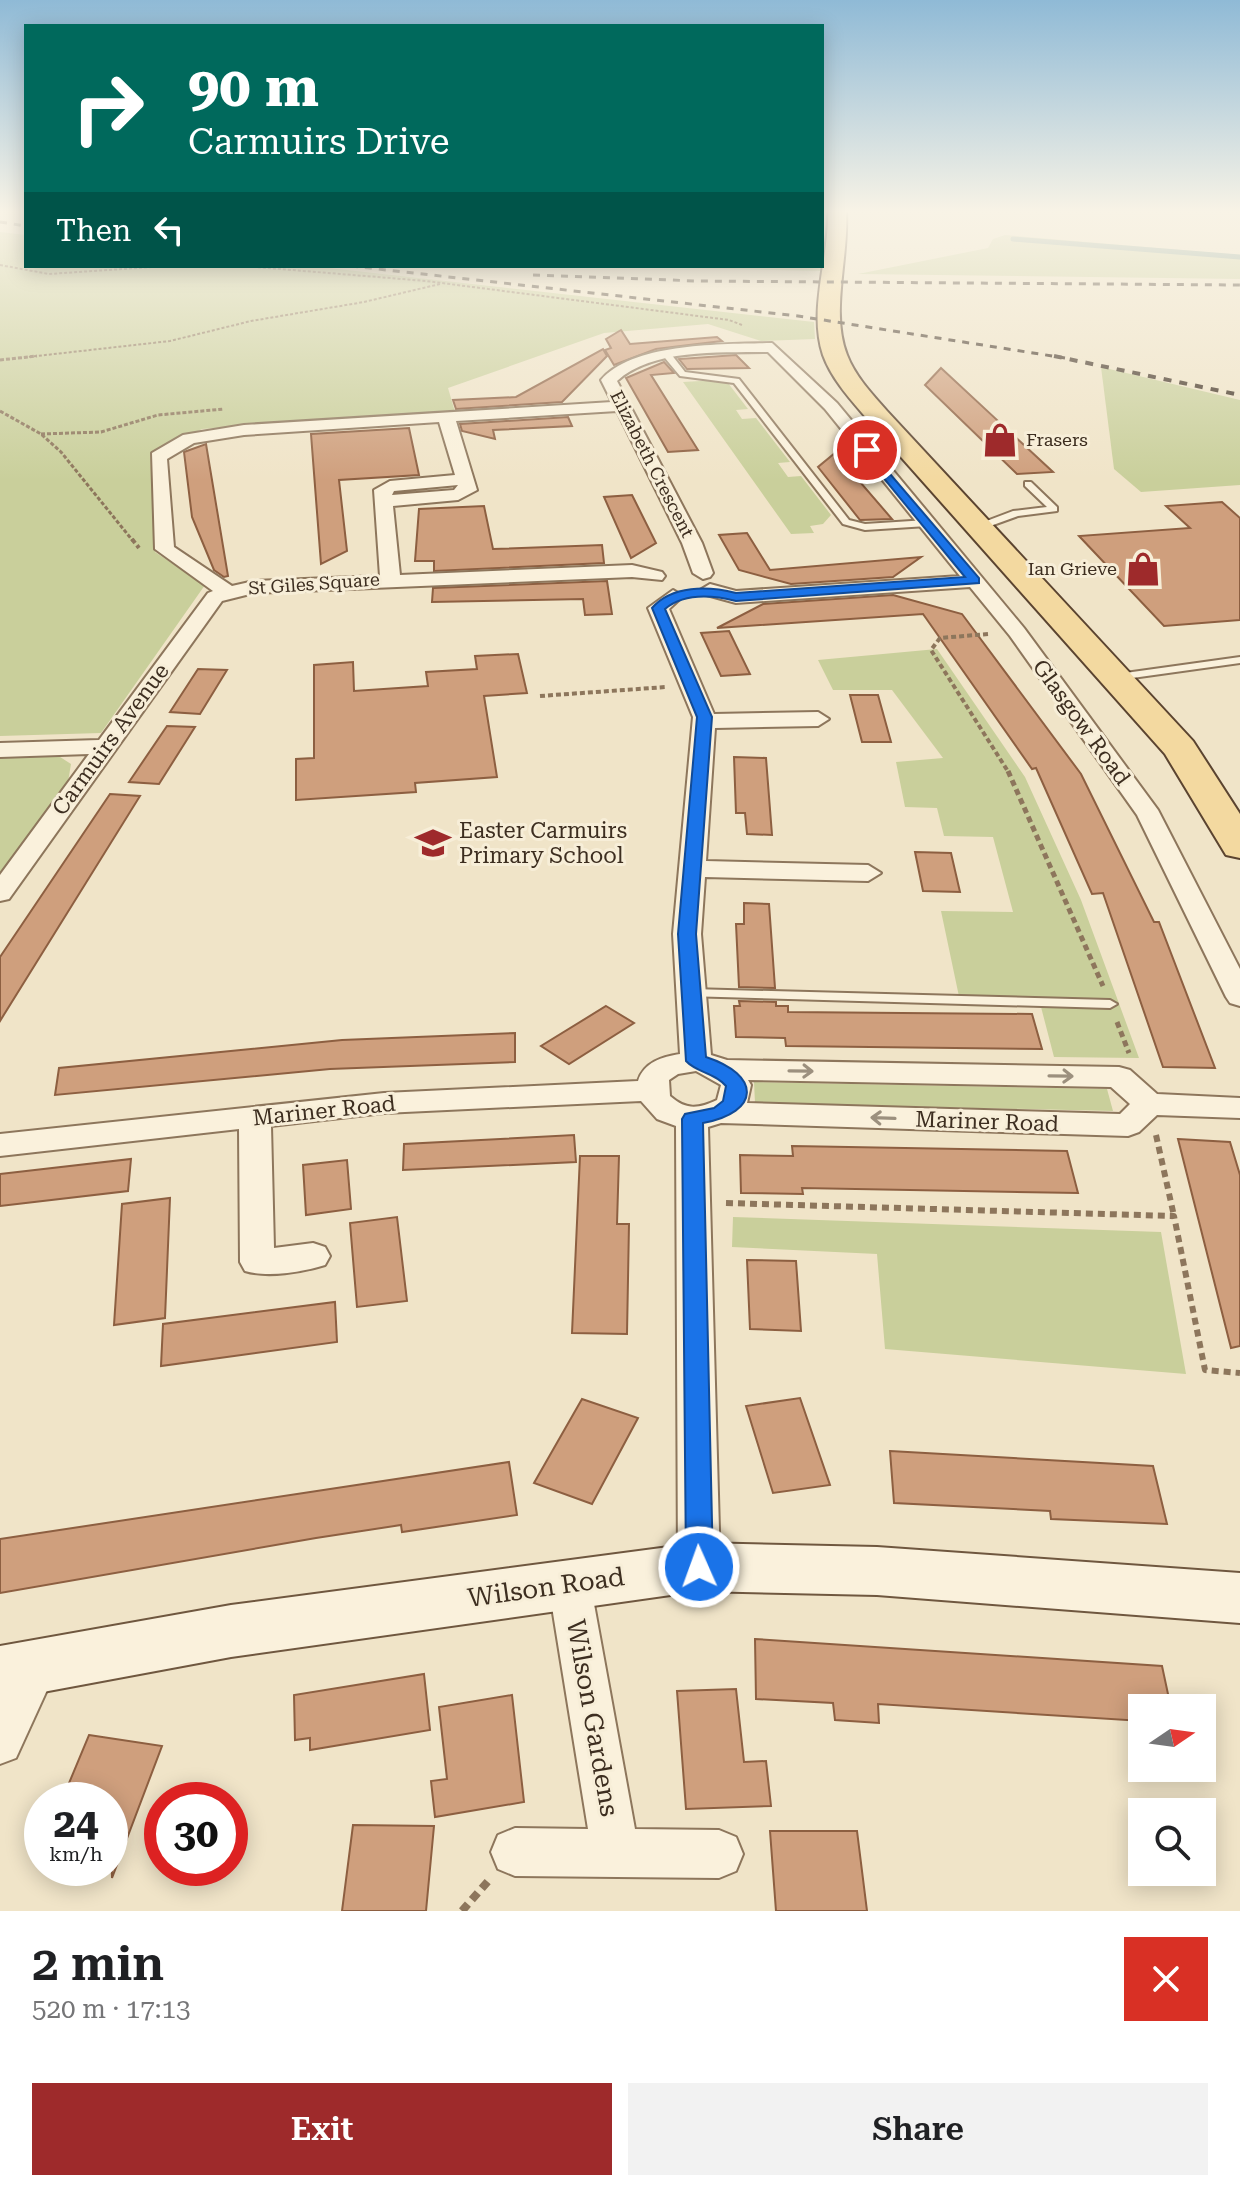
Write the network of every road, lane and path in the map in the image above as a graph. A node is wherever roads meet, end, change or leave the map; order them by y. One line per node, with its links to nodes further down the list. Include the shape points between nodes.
1 (367, 301): 6 (path, via 114,350)
2 (584, 301): 4 (path, via 729,320 763,334)
3 (833, 301): 10 (main road, via 830,331 835,356 858,391)
4 (772, 347): 5 (street, Elizabeth Crescent); 11 (street, Glasgow Road, via 831,406)
5 (668, 356): 7 (street, Elizabeth Crescent, via 614,374 609,380); 13 (lane, via 683,374 736,381 846,522 865,527)
6 (1, 358)
7 (622, 406): 9 (street); 19 (street, Elizabeth Crescent)
8 (0, 411): 15 (path, via 61,452 135,548)
9 (446, 417): 15 (street, via 244,430 189,439 158,457); 17 (street, via 468,490 384,501)
10 (927, 470): 11 (street); 14 (main road)
11 (886, 473): 13 (street, Glasgow Road)
12 (1028, 484): 14 (lane, via 1054,509 1016,513)
13 (927, 523): 18 (street, Glasgow Road)
14 (979, 527): 23 (main road)
15 (165, 549): 20 (street, St Giles Square)
16 (670, 578): 17 (street, St Giles Square, via 632,571); 19 (street, St Giles Square, via 693,596); 24 (street, via 658,608)
17 (390, 579): 20 (street, St Giles Square)
18 (974, 581): 19 (street, via 736,597); 21 (street, Glasgow Road)
19 (707, 582)
20 (227, 592): 28 (street, Carmuirs Avenue, via 215,597)
21 (1017, 632): 35 (street, Glasgow Road, via 1149,815); 36 (path, via 940,638 931,650 1003,760)
22 (1240, 660): 23 (lane)
23 (1118, 677): 30 (main road, via 1180,749)
24 (691, 686): 25 (path); 27 (street)
25 (540, 696)
26 (818, 719): 27 (street)
27 (704, 721): 31 (street)
28 (103, 747): 29 (street); 33 (street, Carmuirs Avenue)
29 (0, 750)
30 (1240, 846)
31 (691, 869): 32 (street); 34 (street)
32 (867, 872)
33 (0, 893)
34 (691, 993): 36 (lane); 37 (street)
35 (1240, 997)
36 (1110, 1004): 39 (path)
37 (710, 1065): 38 (street, Mariner Road, via 661,1068); 39 (street, Mariner Road, one-way to 39, via 1119,1077); 41 (street, via 736,1085 736,1096)
38 (649, 1091): 41 (street, via 663,1111); 42 (street, Mariner Road, via 384,1103)
39 (1149, 1104): 40 (street); 41 (street, Mariner Road, one-way to 41, via 1128,1125); 45 (path)
40 (1240, 1108)
41 (706, 1116): 44 (street)
42 (255, 1117): 43 (street, Mariner Road); 46 (street, via 257,1262)
43 (0, 1145)
44 (693, 1202): 45 (path); 48 (street)
45 (1174, 1216): 47 (path, via 1205,1370)
46 (313, 1256)
47 (1240, 1373)
48 (699, 1567): 49 (street, Wilson Road); 50 (street, Wilson Road, via 877,1571)
49 (569, 1582): 51 (street, Wilson Road, via 231,1631); 54 (street, Wilson Gardens)
50 (1240, 1598)
51 (18, 1670): 52 (street)
52 (0, 1743)
53 (515, 1852): 54 (street)
54 (616, 1853): 55 (street)
55 (719, 1854)

